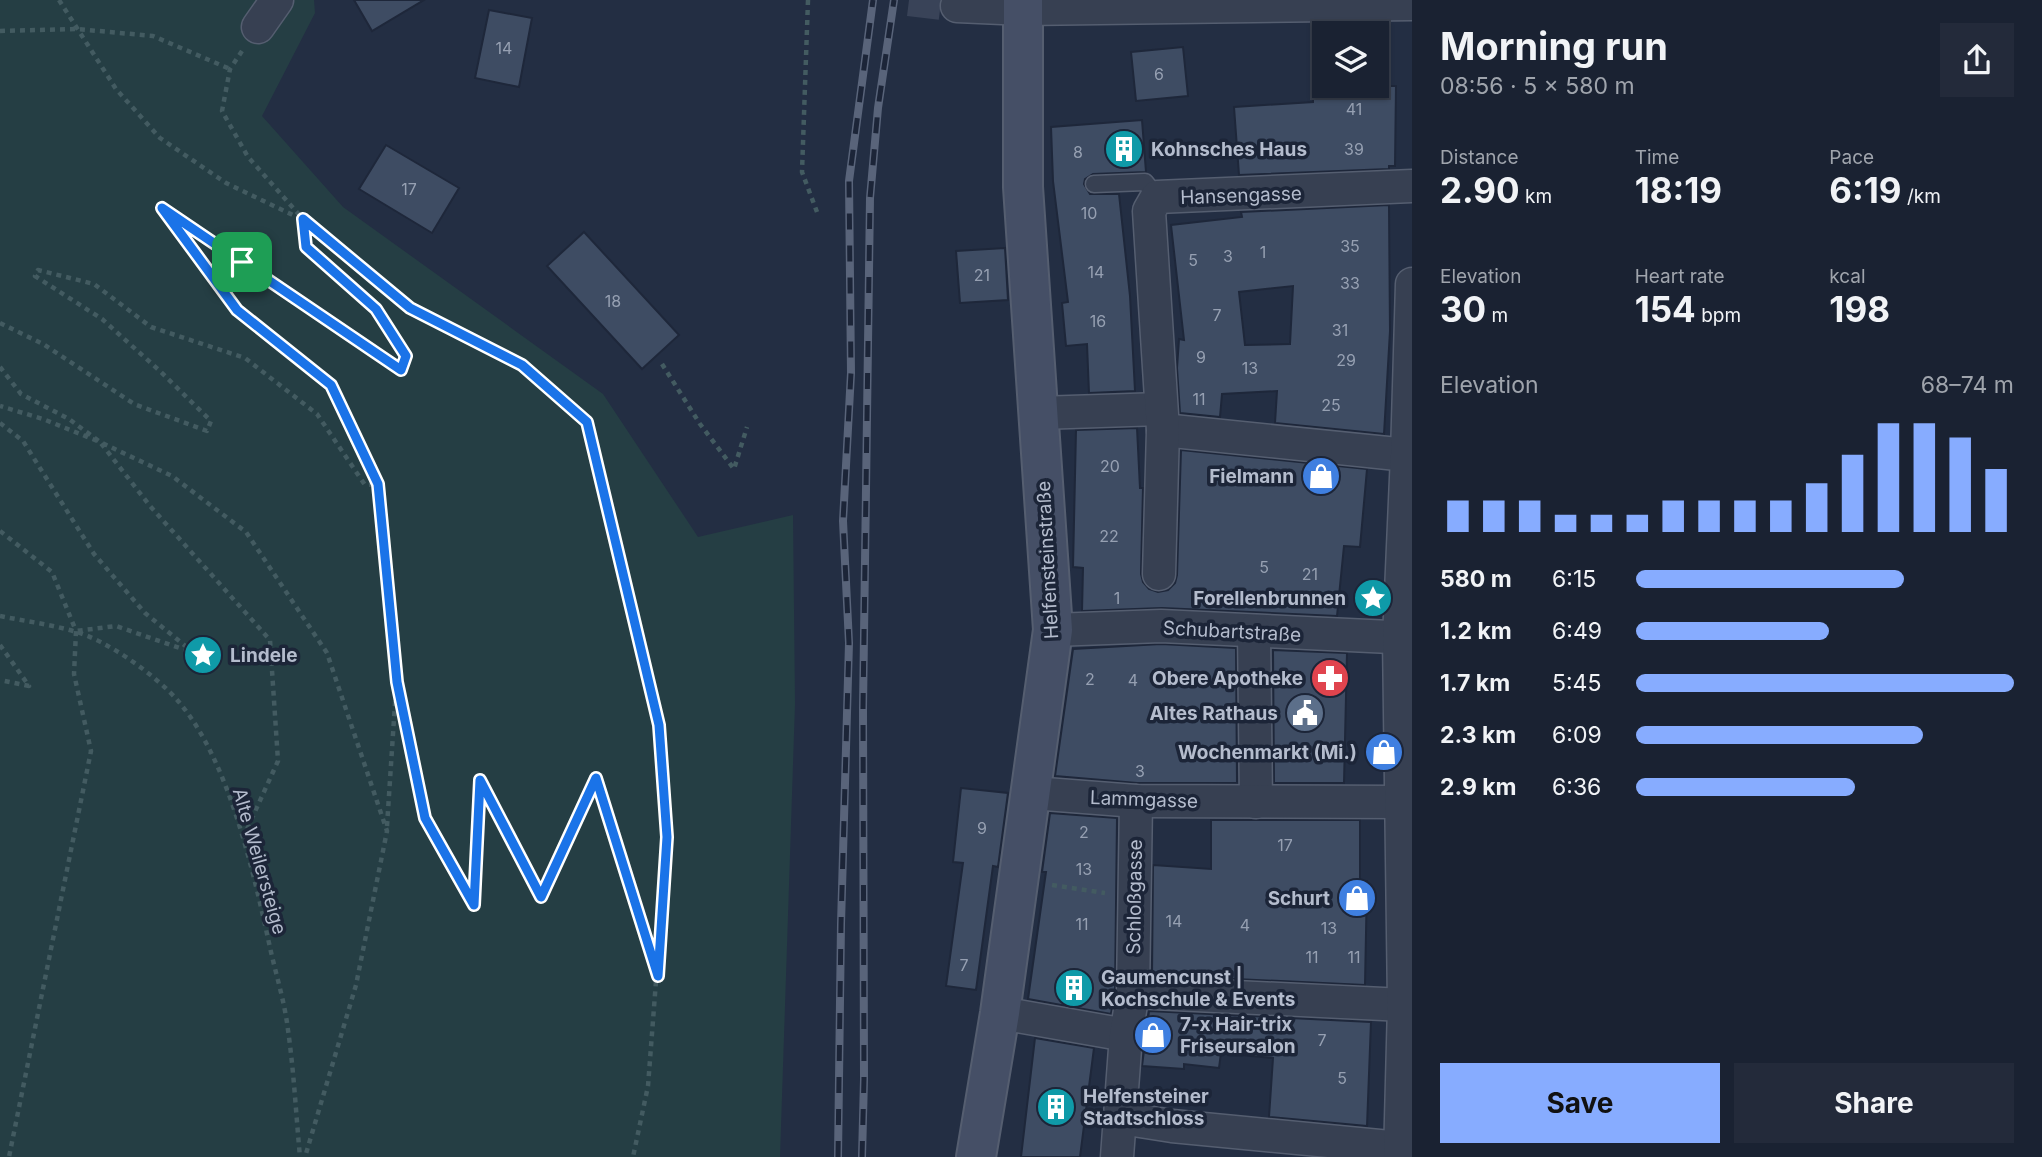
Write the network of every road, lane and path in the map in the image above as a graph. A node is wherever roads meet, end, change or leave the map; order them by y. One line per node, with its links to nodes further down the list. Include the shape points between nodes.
1 (59, 0): 8 (path)
2 (276, 0): 7 (street)
3 (808, 0): 13 (path, via 802,172)
4 (1412, 4): 5 (street)
5 (1023, 5): 6 (street); 20 (street, Helfensteinstraße, via 1023,187)
6 (957, 6)
7 (258, 27)
8 (77, 29): 9 (path); 14 (path, via 116,89 160,138 226,183); 14 (path, via 153,36 230,69 222,111 248,157)
9 (0, 31)
10 (1094, 184): 12 (lane, via 1145,182)
11 (1412, 186): 12 (street, Hansengasse)
12 (1157, 197): 22 (street, Hansengasse, via 1149,211)
13 (817, 212)
14 (303, 219): 27 (path, via 306,247 376,309 406,356 401,370 162,208 237,310 331,385); 47 (path, via 410,308 522,365 587,422 659,725 667,837)
15 (1412, 284): 21 (street)
16 (0, 324): 27 (path, via 43,344 134,404 206,431 211,421 162,372 103,319 35,276 38,270 94,284 151,327 245,358 317,414 365,485)
17 (662, 364): 24 (path, via 734,469)
18 (0, 367): 25 (path, via 21,394 69,419)
19 (0, 406): 25 (path)
20 (1039, 413): 22 (street); 31 (street, Helfensteinstraße)
21 (1410, 418): 26 (street)
22 (1162, 420): 26 (street); 29 (street, Hansengasse)
23 (0, 423): 32 (path, via 23,441 94,554 145,613 194,653 116,626)
24 (747, 427)
25 (100, 442): 42 (path, via 172,477 246,532 327,653); 43 (path, via 150,506 270,640 278,761)
26 (1407, 455): 34 (street)
27 (378, 484): 37 (path)
28 (0, 531): 32 (path, via 52,572)
29 (1159, 574)
30 (0, 615): 32 (path, Alte Weilersteige)
31 (1053, 630): 33 (street, Schubartstraße, via 1161,626); 38 (street, Helfensteinstraße)
32 (76, 631): 43 (path, Alte Weilersteige, via 122,654 177,700 214,759); 54 (path, via 74,674 91,751)
33 (1254, 631): 34 (street, Schubartstraße); 40 (street)
34 (1405, 638): 41 (street)
35 (0, 645): 36 (path, via 29,686)
36 (0, 680)
37 (397, 682): 42 (path); 47 (path, via 425,818 474,905 480,780 541,897 596,778)
38 (1032, 793): 39 (street, Lammgasse); 45 (street, Helfensteinstraße)
39 (1136, 801): 40 (street, Lammgasse); 46 (street, Schloßgasse)
40 (1263, 802): 41 (street, Lammgasse)
41 (1402, 802): 44 (street)
42 (387, 831): 55 (path, via 356,985)
43 (243, 838): 55 (path, Alte Weilersteige, via 288,1028)
44 (1407, 860): 49 (street)
45 (1020, 880): 46 (path); 50 (street, Helfensteinstraße)
46 (1134, 897): 48 (street, Schloßgasse)
47 (658, 976): 56 (path, via 648,1086)
48 (1133, 992): 49 (street); 51 (street, Schloßgasse)
49 (1404, 1005): 53 (street)
50 (1000, 1013): 51 (street); 57 (street, Helfensteinstraße)
51 (1126, 1035): 52 (street, Schloßgasse)
52 (1121, 1118): 53 (street); 58 (street, Schloßgasse)
53 (1404, 1152)
54 (9, 1157)
55 (302, 1157)
56 (633, 1157)
57 (976, 1157)
58 (1117, 1157)

